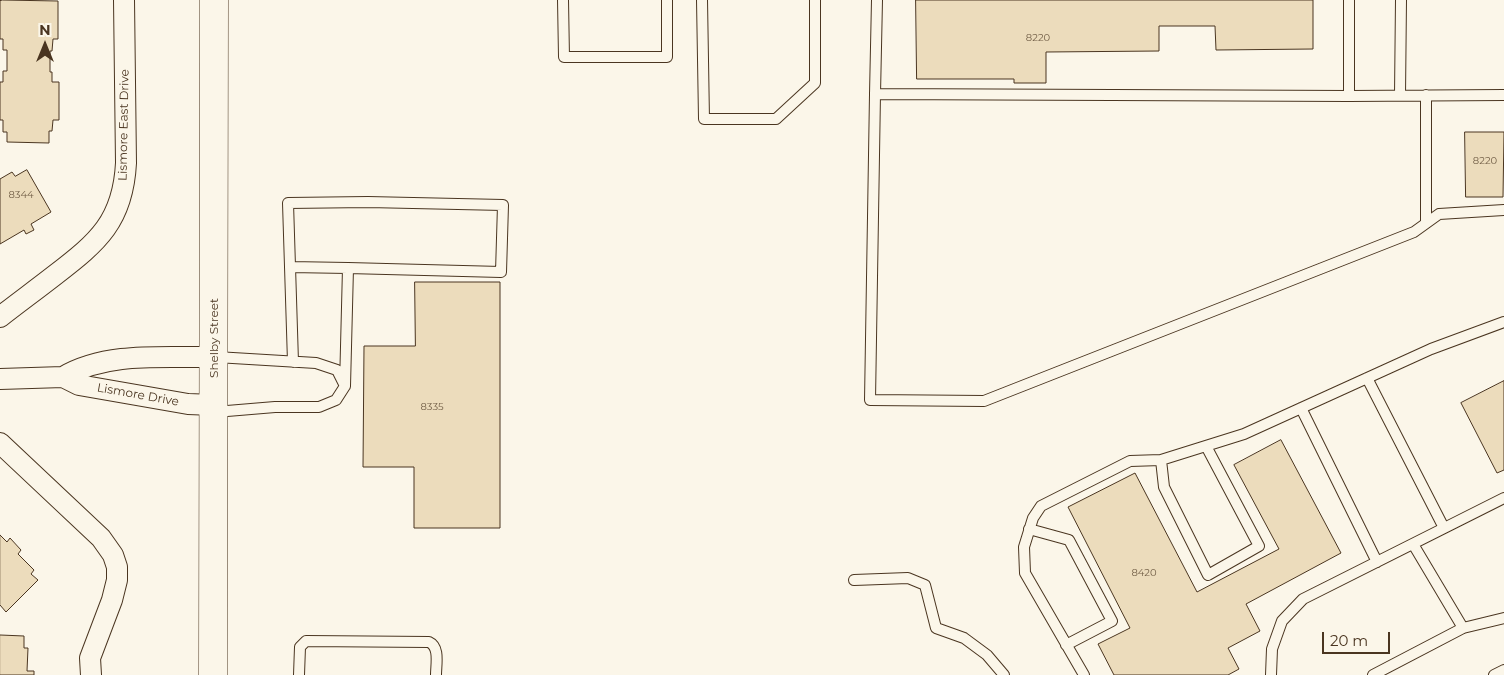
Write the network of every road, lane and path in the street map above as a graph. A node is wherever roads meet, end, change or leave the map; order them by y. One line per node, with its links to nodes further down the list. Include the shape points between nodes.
1 (124, 0): 19 (street, Lismore East Drive, via 126,163 118,205 108,225 87,250)
2 (214, 0): 21 (street, Shelby Street)
3 (563, 0): 4 (lane, via 564,57 667,57)
4 (667, 0)
5 (702, 0): 6 (lane, via 704,119 776,119 815,84)
6 (815, 0)
7 (877, 0): 10 (lane)
8 (1349, 0): 14 (lane)
9 (1401, 0): 11 (lane)
10 (875, 94): 14 (lane); 16 (lane, via 870,400 984,401 1414,232)
11 (1400, 95): 12 (lane); 14 (lane)
12 (1426, 95): 13 (lane); 16 (lane)
13 (1504, 95)
14 (1349, 96)
15 (1504, 210): 16 (lane, via 1439,214)
16 (1426, 223)
17 (290, 266): 18 (lane); 18 (lane, via 288,203 503,205 501,272); 22 (lane)
18 (348, 268): 26 (lane)
19 (0, 316)
20 (1504, 322): 24 (lane, via 1430,349)
21 (214, 356): 22 (lane); 23 (street, Lismore Drive, via 119,359 77,369); 28 (street, Shelby Street)
22 (293, 362): 26 (lane, via 316,363 337,370)
23 (64, 377): 25 (street, Lismore Drive); 28 (street, Lismore Drive, via 79,385)
24 (1367, 378): 27 (lane); 33 (lane)
25 (0, 379)
26 (345, 386): 28 (lane, via 336,400 319,407)
27 (1302, 408): 30 (lane, via 1244,434); 36 (lane)
28 (214, 409): 43 (street, Shelby Street)
29 (0, 443): 42 (street, via 101,538 113,555 118,580 90,658)
30 (1206, 446): 31 (lane); 31 (lane, via 1259,546 1208,575 1164,487)
31 (1161, 460): 34 (lane, via 1130,462 1041,506)
32 (1504, 498): 33 (lane)
33 (1444, 528): 35 (lane)
34 (1029, 529): 40 (lane, via 1024,547 1025,573); 40 (lane, via 1069,540 1112,621)
35 (1413, 544): 36 (lane); 39 (lane)
36 (1377, 562): 48 (lane, via 1303,599 1282,621 1272,649)
37 (854, 580): 46 (lane, via 908,578 925,585 936,628 964,638 987,655)
38 (1504, 618): 39 (lane)
39 (1463, 628): 49 (lane)
40 (1066, 644): 47 (lane)
41 (1504, 670): 50 (lane)
42 (91, 675)
43 (213, 675)
44 (300, 675): 45 (lane, via 300,647 306,641 429,642 436,648)
45 (436, 675)
46 (1004, 675)
47 (1084, 675)
48 (1271, 675)
49 (1373, 675)
50 (1494, 675)

